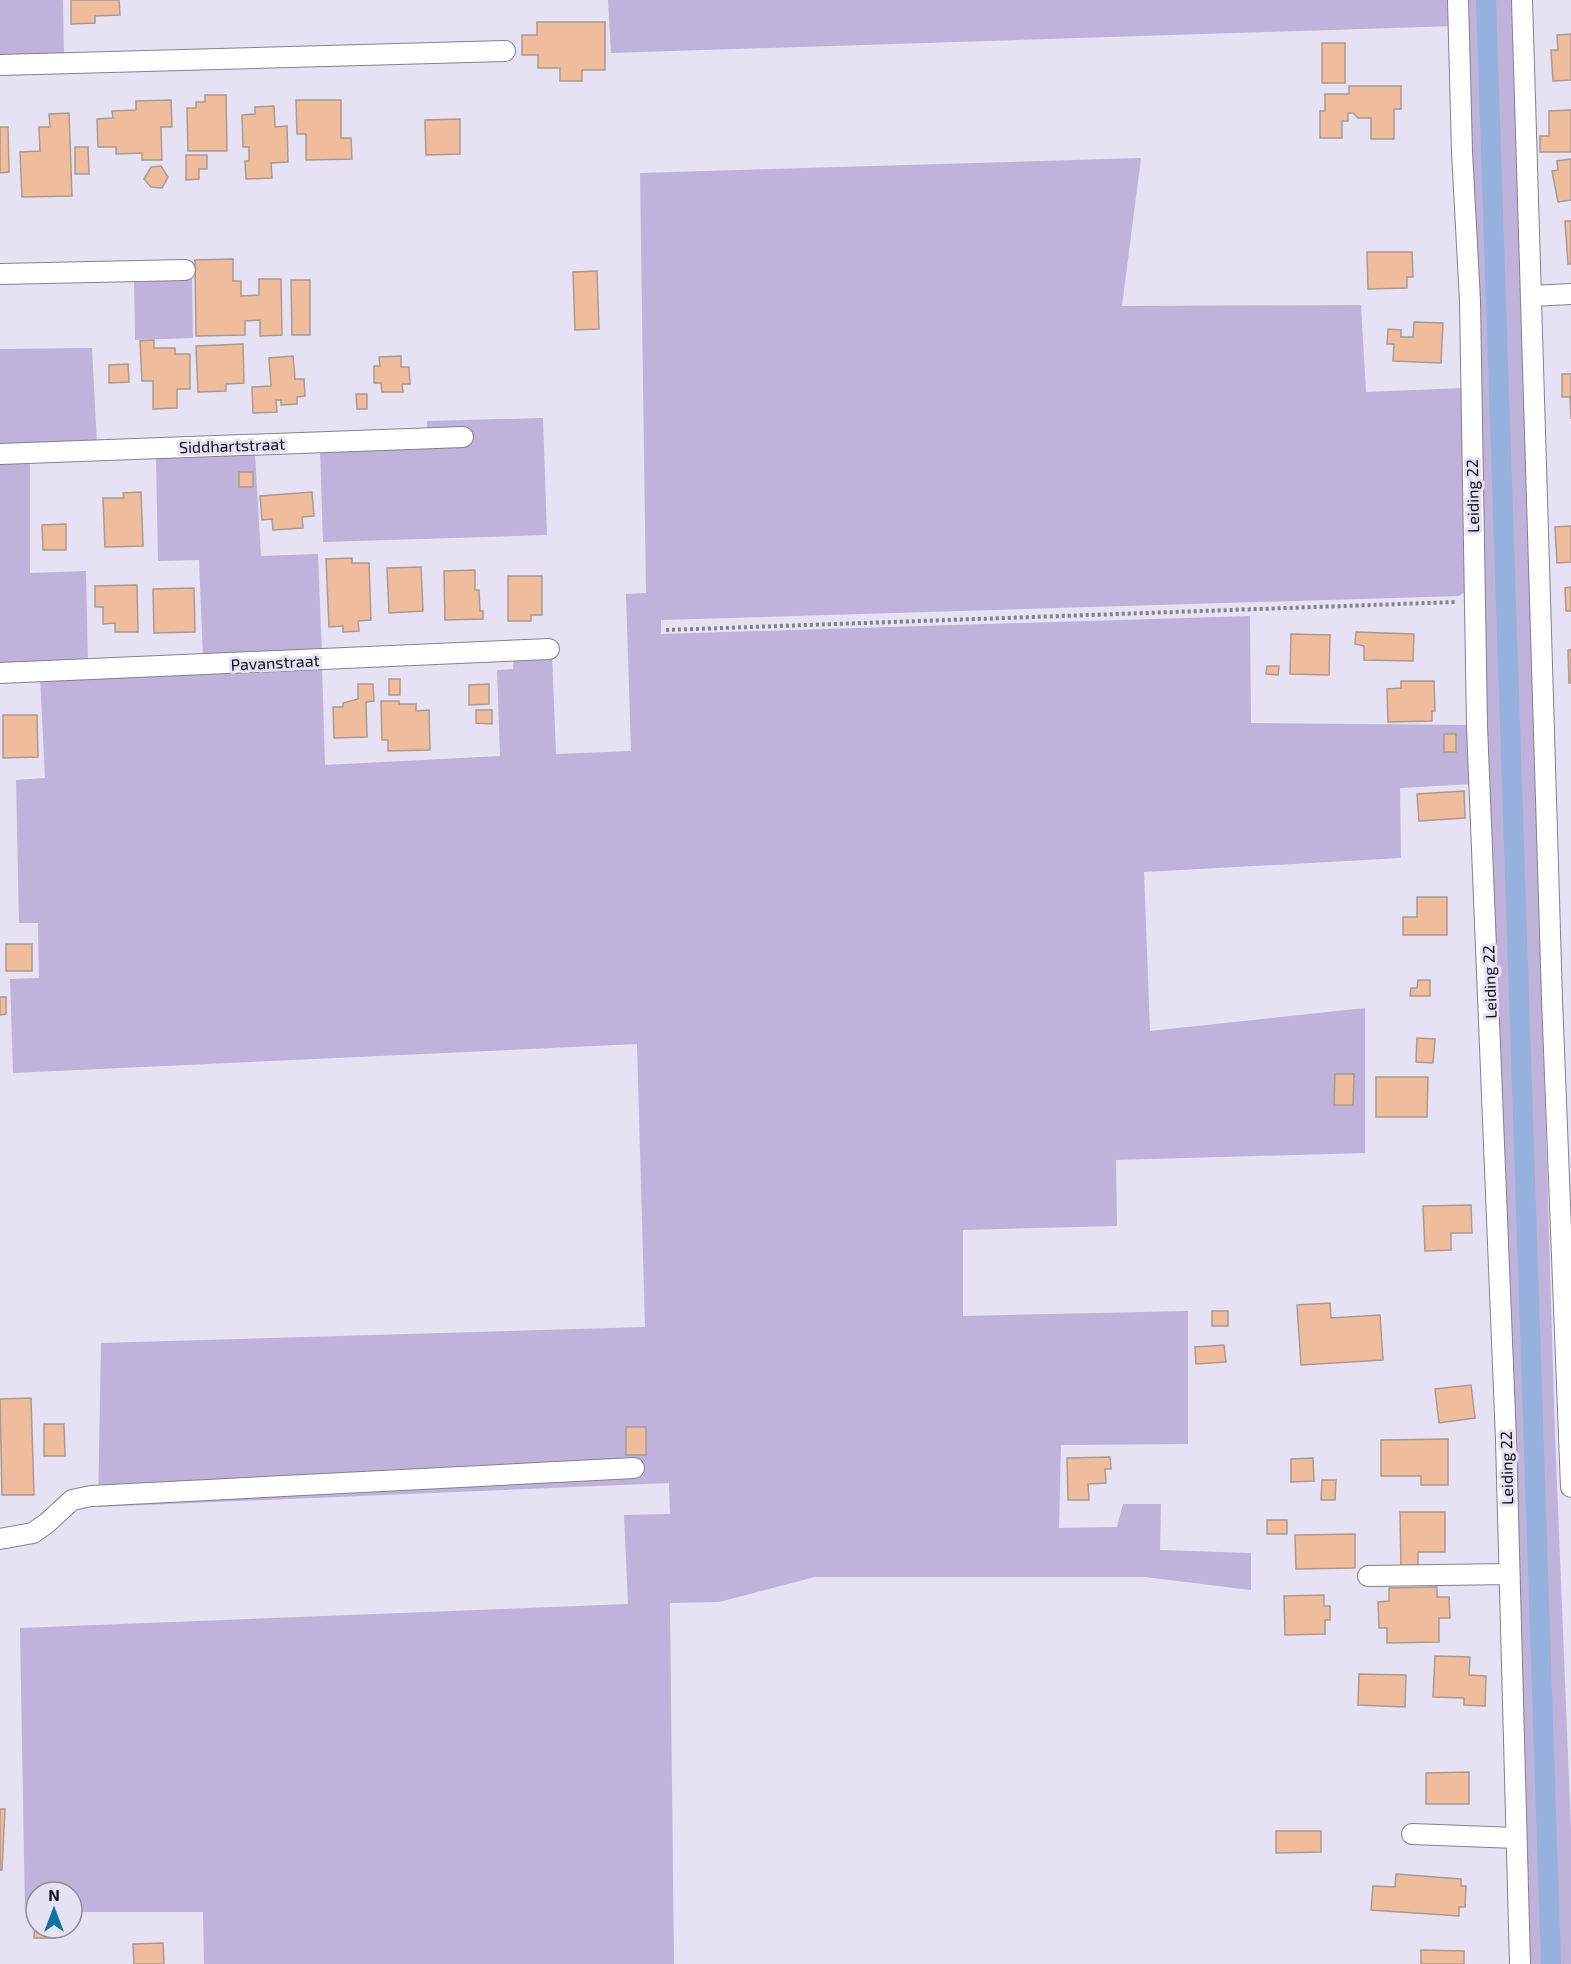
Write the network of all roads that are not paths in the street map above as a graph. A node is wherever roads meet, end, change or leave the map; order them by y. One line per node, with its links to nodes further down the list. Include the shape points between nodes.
1 (1458, 0): 16 (street, Leiding 22, via 1470,301 1477,726)
2 (1522, 0): 8 (street)
3 (505, 51): 4 (street)
4 (0, 65)
5 (184, 270): 6 (street)
6 (0, 274)
7 (1571, 294): 8 (street)
8 (1531, 296): 14 (street)
9 (463, 437): 10 (street, Siddhartstraat)
10 (0, 454)
11 (549, 649): 12 (street, Pavanstraat)
12 (0, 673)
13 (634, 1468): 15 (street, via 91,1496 72,1500 33,1533)
14 (1571, 1487)
15 (0, 1539)
16 (1508, 1574): 17 (street); 19 (street, Leiding 22)
17 (1368, 1576)
18 (1412, 1833): 19 (street)
19 (1516, 1838): 20 (street, Leiding 22)
20 (1520, 1964)

